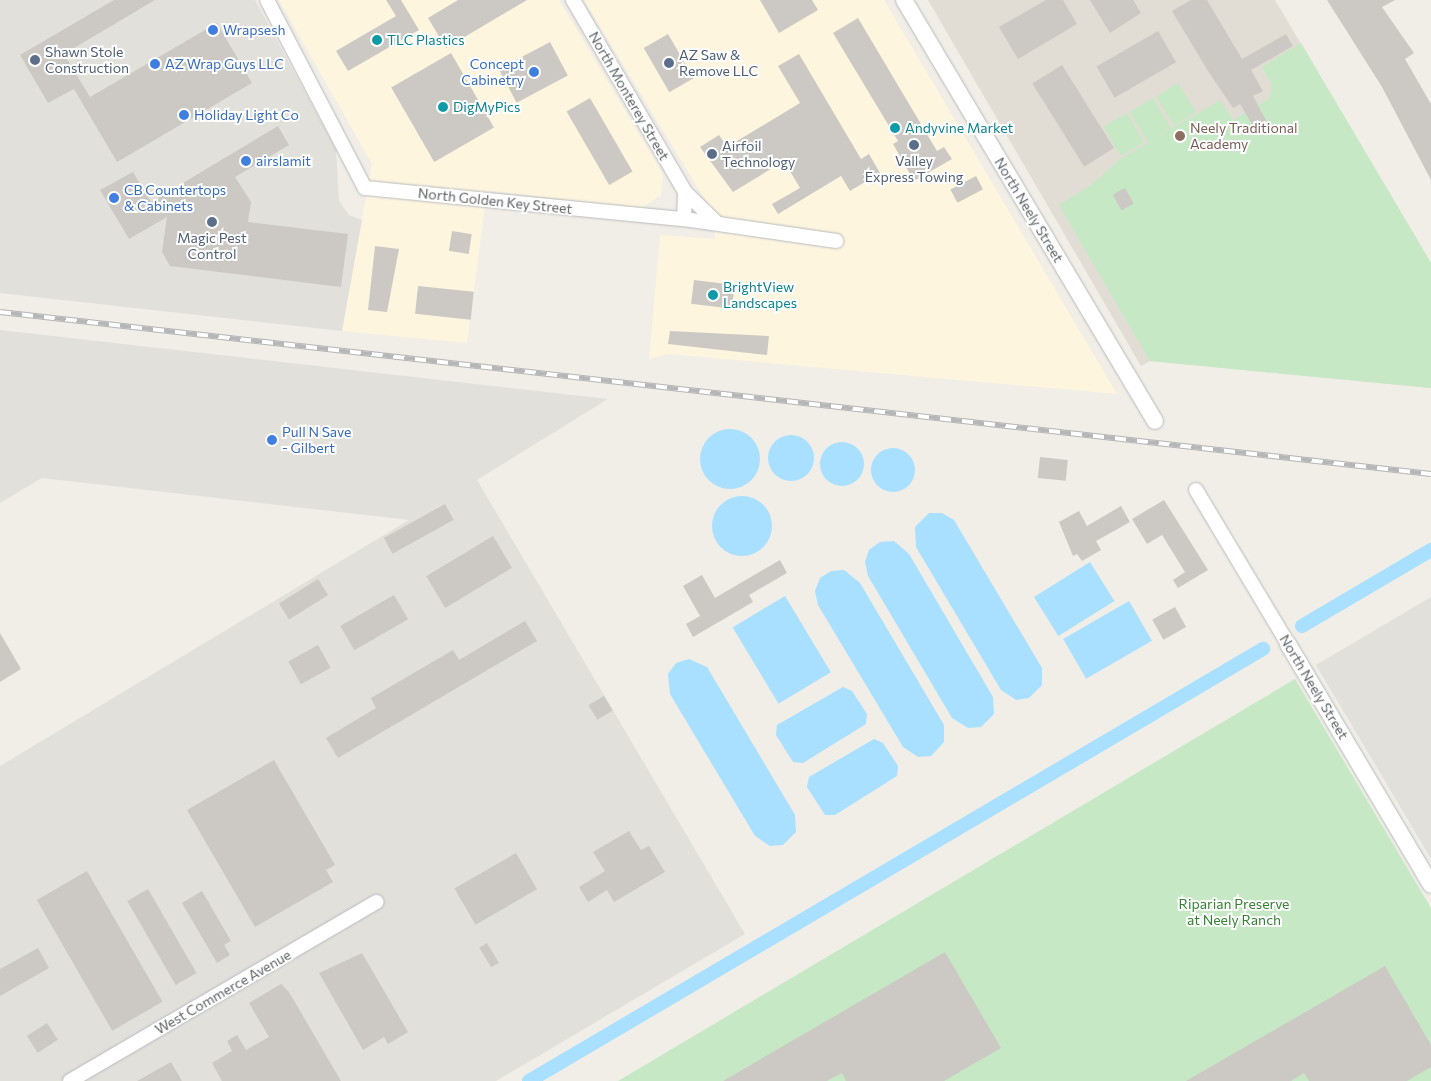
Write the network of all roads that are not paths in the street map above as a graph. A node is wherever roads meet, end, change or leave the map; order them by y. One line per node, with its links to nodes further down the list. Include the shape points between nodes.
1 (267, 0): 5 (street, North Golden Key Street, via 365,188)
2 (573, 0): 4 (street, North Monterey Street)
3 (904, 0): 8 (street, North Neely Street)
4 (685, 192): 5 (street); 6 (street, North Monterey Street, via 699,210)
5 (684, 219): 6 (street, North Golden Key Street)
6 (721, 225): 7 (street, North Golden Key Street)
7 (836, 241)
8 (1155, 421)
9 (1196, 490): 10 (street, North Neely Street)
10 (1288, 644): 11 (street, North Neely Street)
11 (1431, 886)
12 (376, 902): 13 (street, West Commerce Avenue)
13 (70, 1081)

